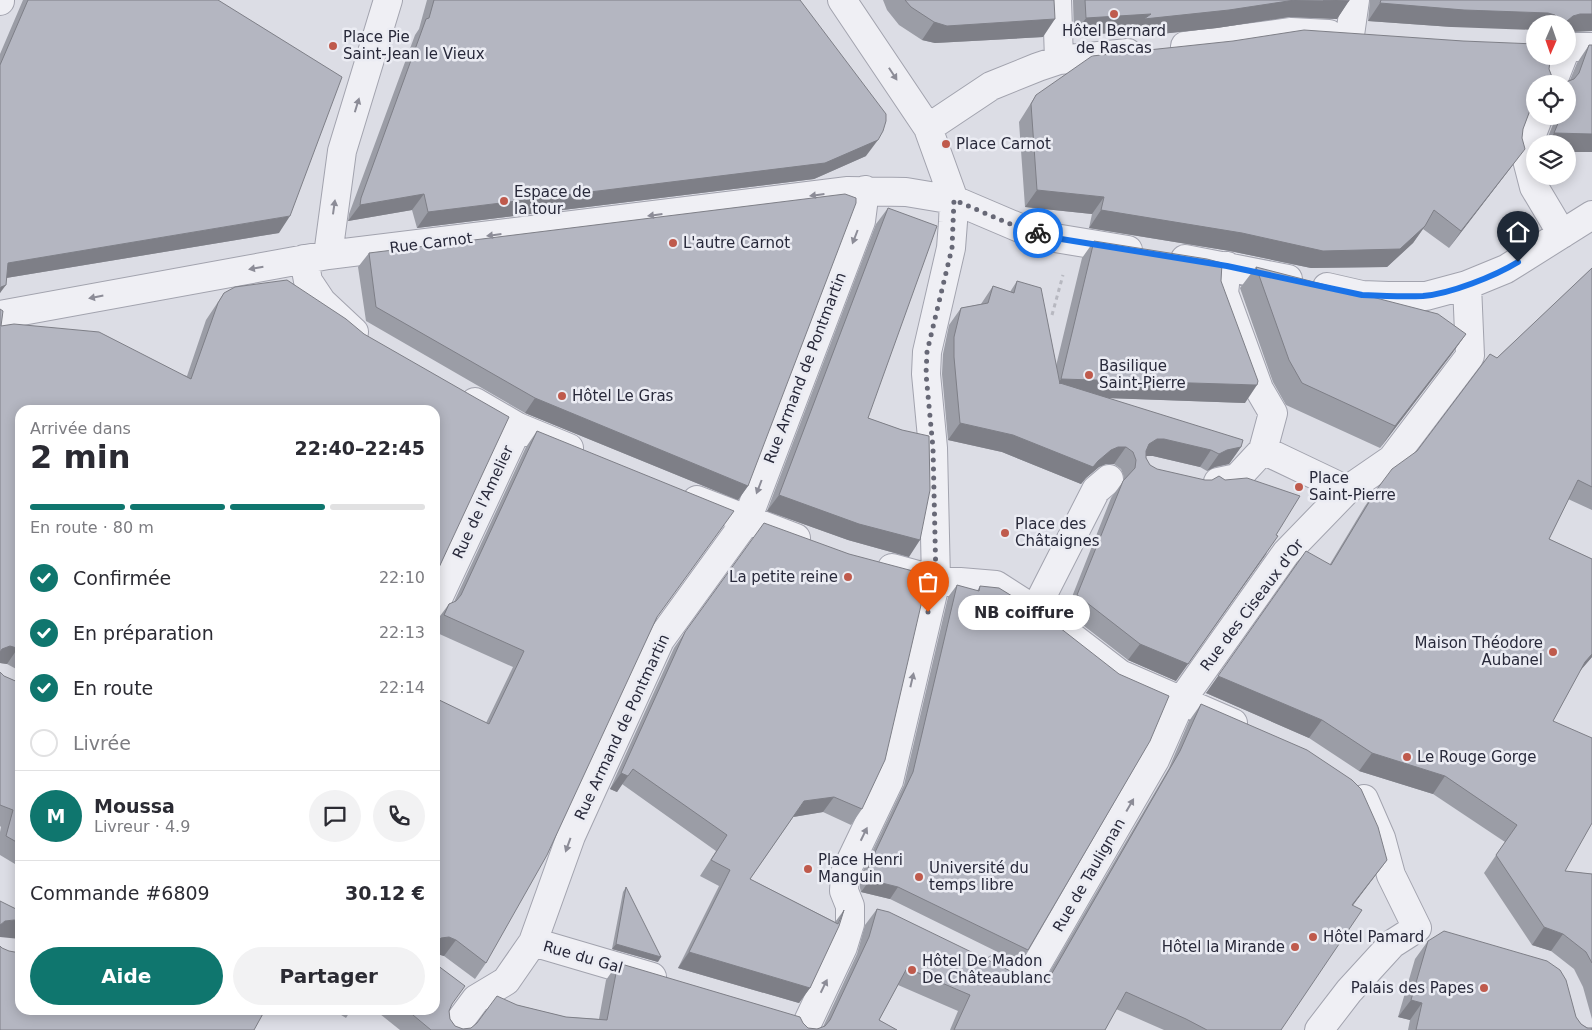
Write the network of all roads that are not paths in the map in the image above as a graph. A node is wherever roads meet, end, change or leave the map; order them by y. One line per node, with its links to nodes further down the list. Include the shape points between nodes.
1 (388, 0): 14 (street, one-way to 1, via 342,151)
2 (842, 0): 9 (street, one-way to 9)
3 (1058, 0): 7 (street)
4 (1355, 0): 7 (street, via 1364,36 1291,32)
5 (1576, 46): 6 (street)
6 (1592, 47)
7 (1049, 64): 9 (street, via 992,86)
8 (1536, 125): 13 (street, via 1525,152 1534,187)
9 (928, 128): 11 (street)
10 (865, 190): 11 (street, via 906,192); 14 (street, Rue Carnot, one-way to 14); 27 (street, Rue Armand de Pontmartin, one-way to 27, via 861,221)
11 (954, 200): 15 (street, via 1027,231 1055,238); 30 (street, via 952,248 927,352)
12 (1592, 215): 13 (street)
13 (1562, 234): 16 (street, via 1506,269)
14 (316, 257): 17 (street, Rue Carnot, one-way to 17); 18 (street, via 308,281 322,302 360,338)
15 (1227, 266): 16 (street, via 1362,295 1426,296); 21 (street, via 1224,293 1259,389 1273,413)
16 (1467, 285): 25 (street, Rue des Ciseaux d'Or, via 1470,356 1392,459)
17 (0, 315)
18 (377, 347)
19 (452, 389): 20 (street)
20 (518, 427): 22 (street); 31 (street, Rue de l'Amelier)
21 (1263, 450): 24 (street, via 1237,478); 25 (street)
22 (592, 457)
23 (1109, 479): 32 (street, via 1096,490)
24 (1218, 482)
25 (1347, 490): 33 (street, Rue des Ciseaux d'Or, via 1286,553)
26 (675, 491): 27 (street)
27 (747, 520): 28 (street); 38 (street, Rue Armand de Pontmartin, one-way to 38, via 660,640 571,836)
28 (818, 546)
29 (870, 562): 30 (street)
30 (936, 580): 32 (street, via 996,585); 43 (street, one-way to 30, via 842,947 850,924 863,909 844,890 845,873 889,781)
31 (440, 594)
32 (1040, 614): 33 (street, via 1120,674)
33 (1181, 701): 34 (street); 39 (street, Rue de Taulignan, one-way to 33, via 1026,983 1155,760)
34 (1259, 734)
35 (1343, 778): 36 (street, via 1363,796 1381,838 1391,874)
36 (1417, 928): 37 (street); 45 (street, via 1392,944)
37 (1445, 935)
38 (533, 942): 41 (street, Rue du Gal); 42 (street, Rue Armand de Pontmartin, via 506,981)
39 (972, 957)
40 (454, 983): 42 (street)
41 (674, 983)
42 (476, 1000): 44 (street, Rue Armand de Pontmartin)
43 (799, 1023)
44 (453, 1030)
45 (1319, 1030)

